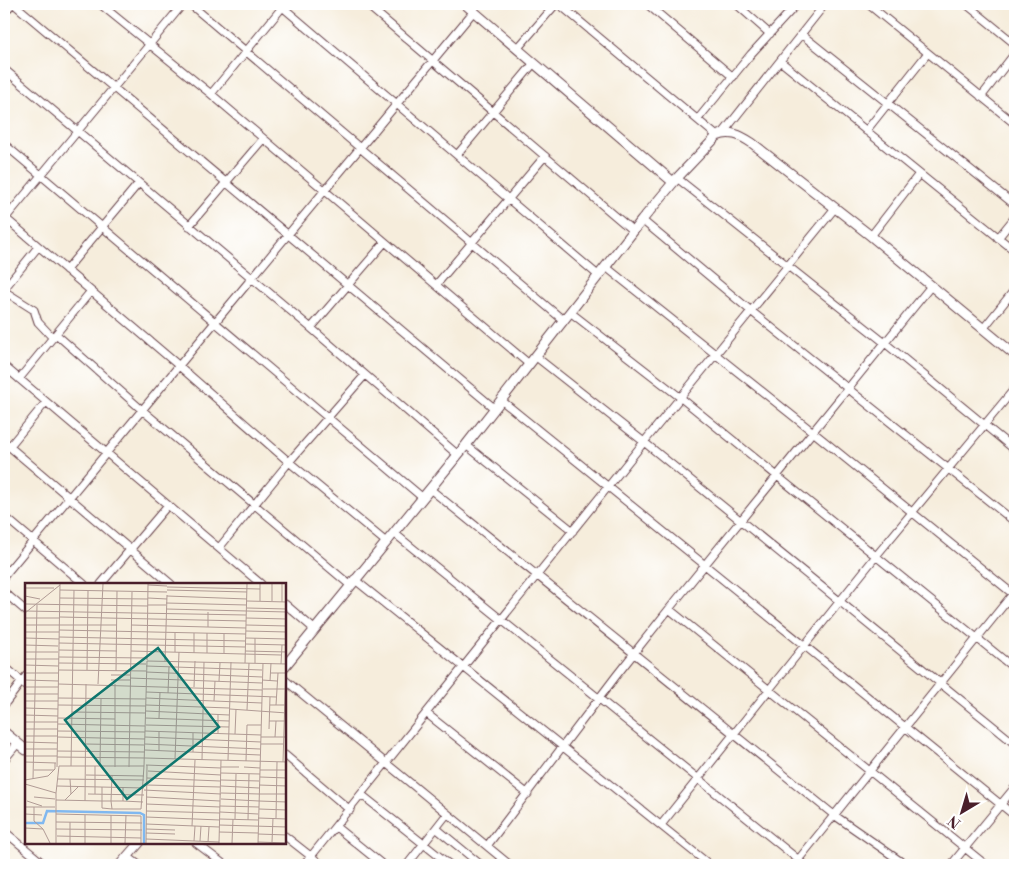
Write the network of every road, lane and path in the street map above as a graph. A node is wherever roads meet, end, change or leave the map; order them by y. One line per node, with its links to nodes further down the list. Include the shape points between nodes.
1 (13, 4): 16 (street); 30 (street)
2 (100, 4): 19 (street)
3 (183, 4): 19 (street)
4 (190, 4): 22 (street)
5 (465, 4): 15 (main road)
6 (558, 4): 21 (street); 36 (street)
7 (648, 4): 29 (street)
8 (736, 4): 17 (street)
9 (797, 4): 17 (street)
10 (825, 4): 18 (street)
11 (868, 4): 24 (street)
12 (966, 4): 20 (street)
13 (283, 5): 22 (street); 34 (street)
14 (371, 5): 25 (street)
15 (474, 11): 21 (main road); 25 (street)
16 (4, 13)
17 (770, 34): 29 (street)
18 (801, 34): 26 (street); 33 (street)
19 (151, 44): 30 (street); 31 (street)
20 (1015, 44)
21 (518, 49): 27 (main road)
22 (247, 51): 31 (street); 43 (street)
23 (1015, 52): 32 (street)
24 (927, 54): 32 (street); 33 (street)
25 (433, 60): 34 (street); 35 (street)
26 (780, 61): 38 (street); 40 (street)
27 (534, 63): 35 (street); 48 (main road)
28 (4, 69): 39 (street)
29 (733, 76): 36 (street)
30 (114, 88): 39 (street); 49 (street)
31 (211, 94): 41 (street)
32 (981, 97): 37 (street)
33 (889, 103): 38 (street); 53 (street)
34 (397, 104): 43 (street); 44 (street)
35 (493, 111): 44 (street); 45 (street)
36 (698, 119): 40 (street)
37 (1015, 124)
38 (866, 131): 46 (street)
39 (78, 132): 47 (street); 50 (street)
40 (720, 134): 48 (main road); 54 (main road, via 734,133 752,142)
41 (263, 139): 49 (street); 51 (street)
42 (4, 144): 47 (street)
43 (360, 147): 51 (street); 65 (street)
44 (457, 155): 52 (street)
45 (544, 156): 52 (street); 60 (street)
46 (919, 174): 62 (street); 63 (street)
47 (41, 176): 56 (street); 59 (street)
48 (675, 180): 57 (main road); 68 (street)
49 (226, 183): 58 (street); 61 (street)
50 (138, 184): 58 (street); 59 (street)
51 (324, 191): 61 (street); 64 (street)
52 (509, 199): 65 (street); 71 (street)
53 (1015, 205)
54 (835, 208): 62 (main road); 68 (street)
55 (1015, 217): 63 (street)
56 (4, 219): 66 (street)
57 (642, 220): 60 (main road); 79 (street)
58 (190, 226): 72 (street)
59 (102, 227): 70 (street); 82 (street)
60 (633, 231): 69 (main road)
61 (287, 234): 72 (street); 73 (street)
62 (871, 236): 75 (main road)
63 (998, 238): 67 (street)
64 (385, 242): 73 (street); 74 (street)
65 (473, 243): 74 (street); 81 (street)
66 (38, 247): 70 (street); 77 (street)
67 (1015, 252)
68 (787, 266): 79 (street); 86 (street)
69 (606, 267): 71 (main road); 89 (street)
70 (66, 270): 78 (street)
71 (599, 276): 80 (main road)
72 (252, 278): 82 (street); 83 (street)
73 (348, 285): 83 (street); 100 (street)
74 (436, 285): 90 (street)
75 (931, 286): 84 (main road); 86 (street)
76 (1015, 289): 84 (street)
77 (4, 290): 85 (street, via 34,310 38,322)
78 (91, 292): 85 (street); 91 (street)
79 (751, 311): 89 (street); 95 (street)
80 (570, 312): 81 (main road); 97 (street)
81 (563, 320): 88 (main road)
82 (215, 321): 91 (street); 102 (street)
83 (312, 328): 93 (street)
84 (983, 329): 87 (main road)
85 (54, 336): 94 (street); 101 (street)
86 (885, 343): 95 (street); 103 (street)
87 (1015, 355)
88 (535, 356): 90 (main road); 105 (street)
89 (716, 356): 97 (street); 104 (street)
90 (529, 364): 98 (main road)
91 (178, 365): 101 (street); 111 (street)
92 (4, 366): 94 (street)
93 (364, 375): 102 (street); 110 (street)
94 (19, 379): 99 (street)
95 (848, 388): 104 (street); 112 (street)
96 (1015, 388): 103 (street)
97 (681, 398): 105 (street); 113 (street)
98 (501, 400): 100 (main road); 114 (street)
99 (46, 402): 106 (street); 109 (street)
100 (494, 408): 107 (main road)
101 (142, 410): 109 (street); 119 (street)
102 (327, 418): 111 (street); 117 (street)
103 (985, 425): 108 (street); 112 (street)
104 (813, 432): 113 (street); 120 (street)
105 (644, 442): 114 (street); 122 (street)
106 (7, 444): 116 (street)
107 (466, 445): 110 (main road); 124 (street)
108 (1015, 450)
109 (106, 454): 116 (street); 118 (street)
110 (458, 454): 115 (main road)
111 (289, 462): 119 (street); 127 (street)
112 (949, 468): 120 (street); 123 (street)
113 (777, 476): 122 (street); 130 (street)
114 (609, 488): 124 (street); 131 (street)
115 (430, 489): 117 (main road); 133 (street)
116 (69, 498): 126 (street); 129 (street)
117 (423, 498): 125 (main road)
118 (168, 505): 128 (street); 129 (street)
119 (255, 505): 128 (street); 134 (street)
120 (912, 512): 130 (street); 140 (street)
121 (4, 516): 126 (street)
122 (740, 520): 131 (street); 141 (street)
123 (1015, 522)
124 (573, 531): 133 (street)
125 (394, 533): 127 (main road); 145 (street)
126 (32, 541): 132 (street); 135 (street)
127 (386, 542): 134 (main road)
128 (219, 548): 138 (street)
129 (130, 550): 136 (street); 137 (street)
130 (876, 556): 141 (street); 147 (street)
131 (704, 566): 143 (street); 148 (street)
132 (4, 576)
133 (538, 576): 145 (street); 149 (street)
134 (352, 582): 146 (main road); 152 (street)
135 (83, 583)
136 (102, 583)
137 (170, 583)
138 (260, 583)
139 (4, 592): 144 (street)
140 (1014, 592): 147 (street)
141 (840, 601): 148 (street); 156 (street)
142 (286, 605): 146 (street)
143 (669, 609): 149 (street); 157 (street)
144 (25, 610)
145 (501, 621): 152 (street); 158 (street)
146 (314, 629): 150 (main road)
147 (977, 638): 153 (street); 156 (street)
148 (805, 645): 157 (street); 161 (street)
149 (634, 653): 158 (street); 163 (street)
150 (286, 665)
151 (4, 666): 154 (street)
152 (464, 667): 160 (street); 166 (street)
153 (1015, 669)
154 (25, 681): 159 (street)
155 (286, 681): 170 (street)
156 (940, 683): 161 (street); 165 (street)
157 (768, 690): 163 (street); 171 (street)
158 (598, 699): 166 (street); 172 (street)
159 (4, 705)
160 (426, 713): 170 (street); 174 (street)
161 (904, 726): 171 (street); 176 (street)
162 (4, 732): 164 (main road)
163 (734, 734): 172 (street); 179 (street)
164 (18, 743): 167 (main road); 169 (street)
165 (1015, 744)
166 (562, 746): 174 (street); 181 (street)
167 (25, 749)
168 (286, 756): 177 (street)
169 (4, 760)
170 (386, 764): 175 (street); 178 (street)
171 (870, 771): 179 (street); 190 (street)
172 (697, 779): 181 (street); 193 (street)
173 (1015, 787): 176 (street)
174 (528, 794): 189 (street)
175 (362, 795): 177 (street); 188 (street)
176 (1001, 804): 180 (street); 190 (street)
177 (350, 810): 182 (street)
178 (447, 814): 183 (street); 189 (street)
179 (834, 815): 193 (street); 207 (street)
180 (1015, 816)
181 (661, 825): 205 (street)
182 (336, 827): 192 (street); 194 (street)
183 (436, 828): 188 (street); 203 (street)
184 (4, 831): 195 (street)
185 (286, 837): 192 (street)
186 (138, 844): 191 (main road)
187 (197, 844): 198 (street)
188 (423, 844): 201 (street); 202 (street)
189 (487, 846): 204 (street)
190 (965, 848): 208 (street); 209 (street)
191 (127, 856): 196 (main road); 197 (street)
192 (311, 857): 199 (street); 200 (street)
193 (796, 862): 206 (street)
194 (379, 864)
195 (45, 865)
196 (120, 865)
197 (138, 865)
198 (225, 865)
199 (304, 865)
200 (322, 865)
201 (406, 865)
202 (450, 865)
203 (481, 865)
204 (510, 865)
205 (710, 865)
206 (805, 865)
207 (906, 865)
208 (951, 865)
209 (986, 865)

